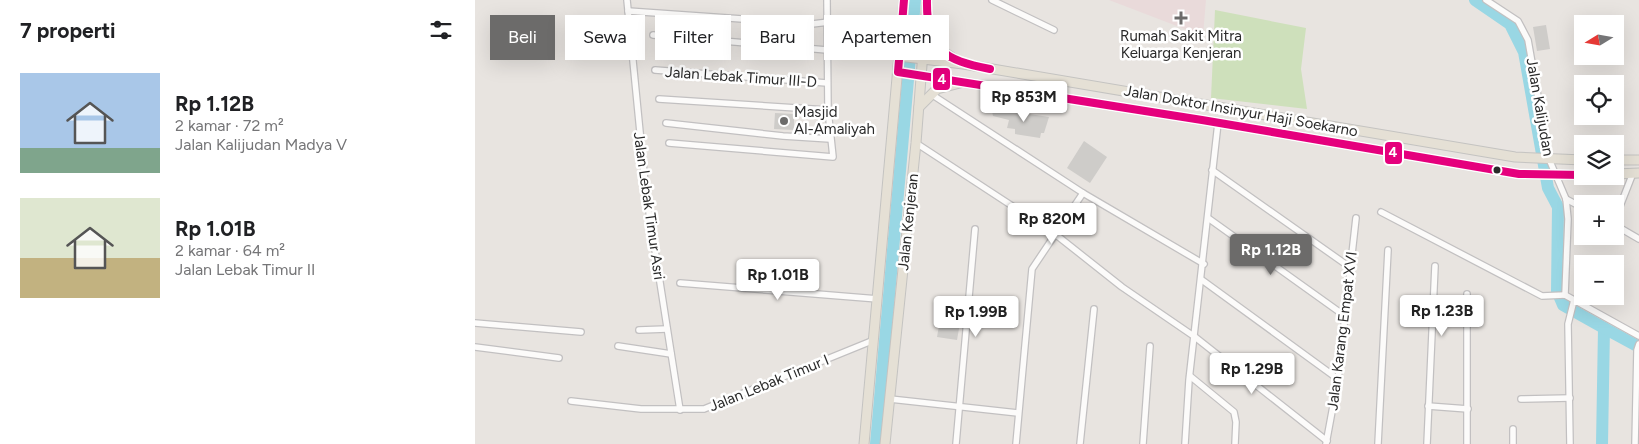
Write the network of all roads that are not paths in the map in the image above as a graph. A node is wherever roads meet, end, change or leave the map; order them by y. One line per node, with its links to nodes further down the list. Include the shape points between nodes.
1 (627, 0): 7 (street, Jalan Lebak Timur Asri)
2 (827, 0): 8 (street)
3 (903, 0): 9 (main road, Jalan Kenjeran)
4 (927, 0): 10 (main road, Jalan Kenjeran)
5 (992, 0): 12 (street)
6 (1486, 0): 38 (street, Jalan Kalijudan, via 1513,17 1527,35)
7 (628, 11): 11 (street); 70 (street, Jalan Lebak Timur Asri, via 646,192)
8 (827, 15)
9 (902, 15)
10 (926, 15)
11 (824, 22)
12 (1054, 30)
13 (653, 35): 14 (street)
14 (824, 50)
15 (949, 56): 20 (main road)
16 (827, 60): 25 (street)
17 (901, 60): 22 (main road, Jalan Kenjeran)
18 (920, 60): 23 (main road, Jalan Kenjeran)
19 (934, 60): 20 (main road, Jalan Doktor Insinyur Haji Soekarno)
20 (963, 64): 28 (main road, Jalan Doktor Insinyur Haji Soekarno)
21 (655, 70): 25 (street, Jalan Lebak Timur III-D)
22 (900, 72): 23 (main road, Jalan Doktor Insinyur Haji Soekarno); 65 (main road, Jalan Kenjeran)
23 (919, 75): 24 (main road, Jalan Doktor Insinyur Haji Soekarno); 30 (main road, Jalan Kenjeran)
24 (968, 82): 26 (main road, via 945,86); 32 (main road, Jalan Doktor Insinyur Haji Soekarno)
25 (827, 83): 31 (street)
26 (931, 94): 30 (main road); 46 (street)
27 (659, 100): 31 (street)
28 (1205, 106): 29 (main road, Jalan Doktor Insinyur Haji Soekarno); 32 (main road, via 1208,114)
29 (1219, 108): 34 (main road, via 1214,113); 38 (main road, Jalan Doktor Insinyur Haji Soekarno, via 1515,157)
30 (919, 109): 37 (main road, Jalan Kenjeran)
31 (828, 110): 35 (street)
32 (1202, 120): 34 (main road, Jalan Doktor Insinyur Haji Soekarno)
33 (666, 123): 35 (street)
34 (1218, 124): 42 (street); 45 (main road, Jalan Doktor Insinyur Haji Soekarno, via 1519,174)
35 (830, 139): 36 (street, via 833,158)
36 (669, 143)
37 (916, 143): 55 (street); 85 (main road, Jalan Kenjeran)
38 (1544, 159): 39 (main road, Jalan Doktor Insinyur Haji Soekarno); 45 (street, Jalan Kalijudan)
39 (1574, 160)
40 (1624, 160): 41 (main road)
41 (1639, 160)
42 (1212, 170): 51 (street); 60 (street)
43 (1636, 173): 48 (street)
44 (1574, 175): 45 (main road, Jalan Doktor Insinyur Haji Soekarno)
45 (1553, 176): 47 (street, Jalan Kalijudan)
46 (1083, 192): 55 (street); 58 (street)
47 (1566, 199): 49 (street); 64 (street, Jalan Kalijudan, via 1568,219)
48 (1624, 199)
49 (1574, 203)
50 (1381, 212): 64 (street, via 1542,296)
51 (1208, 218): 58 (street); 68 (street)
52 (1356, 218): 60 (street, Jalan Karang Empat XVI)
53 (975, 230): 88 (street)
54 (1624, 230): 56 (street)
55 (1055, 234): 74 (street, via 1122,287); 92 (street, via 1032,268)
56 (1639, 239)
57 (1388, 250): 103 (street)
58 (1204, 264): 61 (street)
59 (1435, 266): 89 (street)
60 (1351, 268): 68 (street, Jalan Karang Empat XVI)
61 (1202, 280): 74 (street); 83 (street)
62 (680, 283): 65 (street)
63 (1467, 294): 90 (street)
64 (1563, 295): 66 (street)
65 (878, 299): 75 (main road, Jalan Kenjeran)
66 (1573, 303): 73 (street); 84 (street, via 1570,314)
67 (1094, 310): 99 (street)
68 (1345, 316): 83 (street, Jalan Karang Empat XVI)
69 (475, 323): 72 (street)
70 (667, 329): 71 (street); 80 (street, Jalan Lebak Timur Asri)
71 (639, 330)
72 (581, 332)
73 (1639, 336)
74 (1195, 337): 82 (street); 94 (street)
75 (874, 340): 91 (street, Jalan Lebak Timur I, via 707,408); 95 (main road, Jalan Kenjeran)
76 (617, 346): 80 (street)
77 (1150, 346): 100 (street)
78 (1638, 347): 108 (street)
79 (475, 348): 81 (street)
80 (671, 354): 91 (street, Jalan Lebak Timur Asri)
81 (559, 358)
82 (1191, 376): 101 (street); 102 (street, via 1234,412)
83 (1338, 379): 94 (street, Jalan Karang Empat XVI)
84 (1570, 398): 86 (street); 107 (street)
85 (890, 399): 88 (street); 96 (main road, Jalan Kenjeran)
86 (1521, 399)
87 (571, 401): 91 (street, Jalan Lebak Timur I)
88 (961, 406): 92 (street); 97 (street)
89 (1429, 406): 90 (street); 104 (street)
90 (1467, 409): 105 (street)
91 (680, 410)
92 (1019, 413): 98 (street)
93 (1513, 428): 106 (street)
94 (1327, 443)
95 (864, 444)
96 (885, 444)
97 (956, 444)
98 (1016, 444)
99 (1080, 444)
100 (1143, 444)
101 (1185, 444)
102 (1235, 444)
103 (1377, 444)
104 (1427, 444)
105 (1467, 444)
106 (1513, 444)
107 (1570, 444)
108 (1635, 444)

